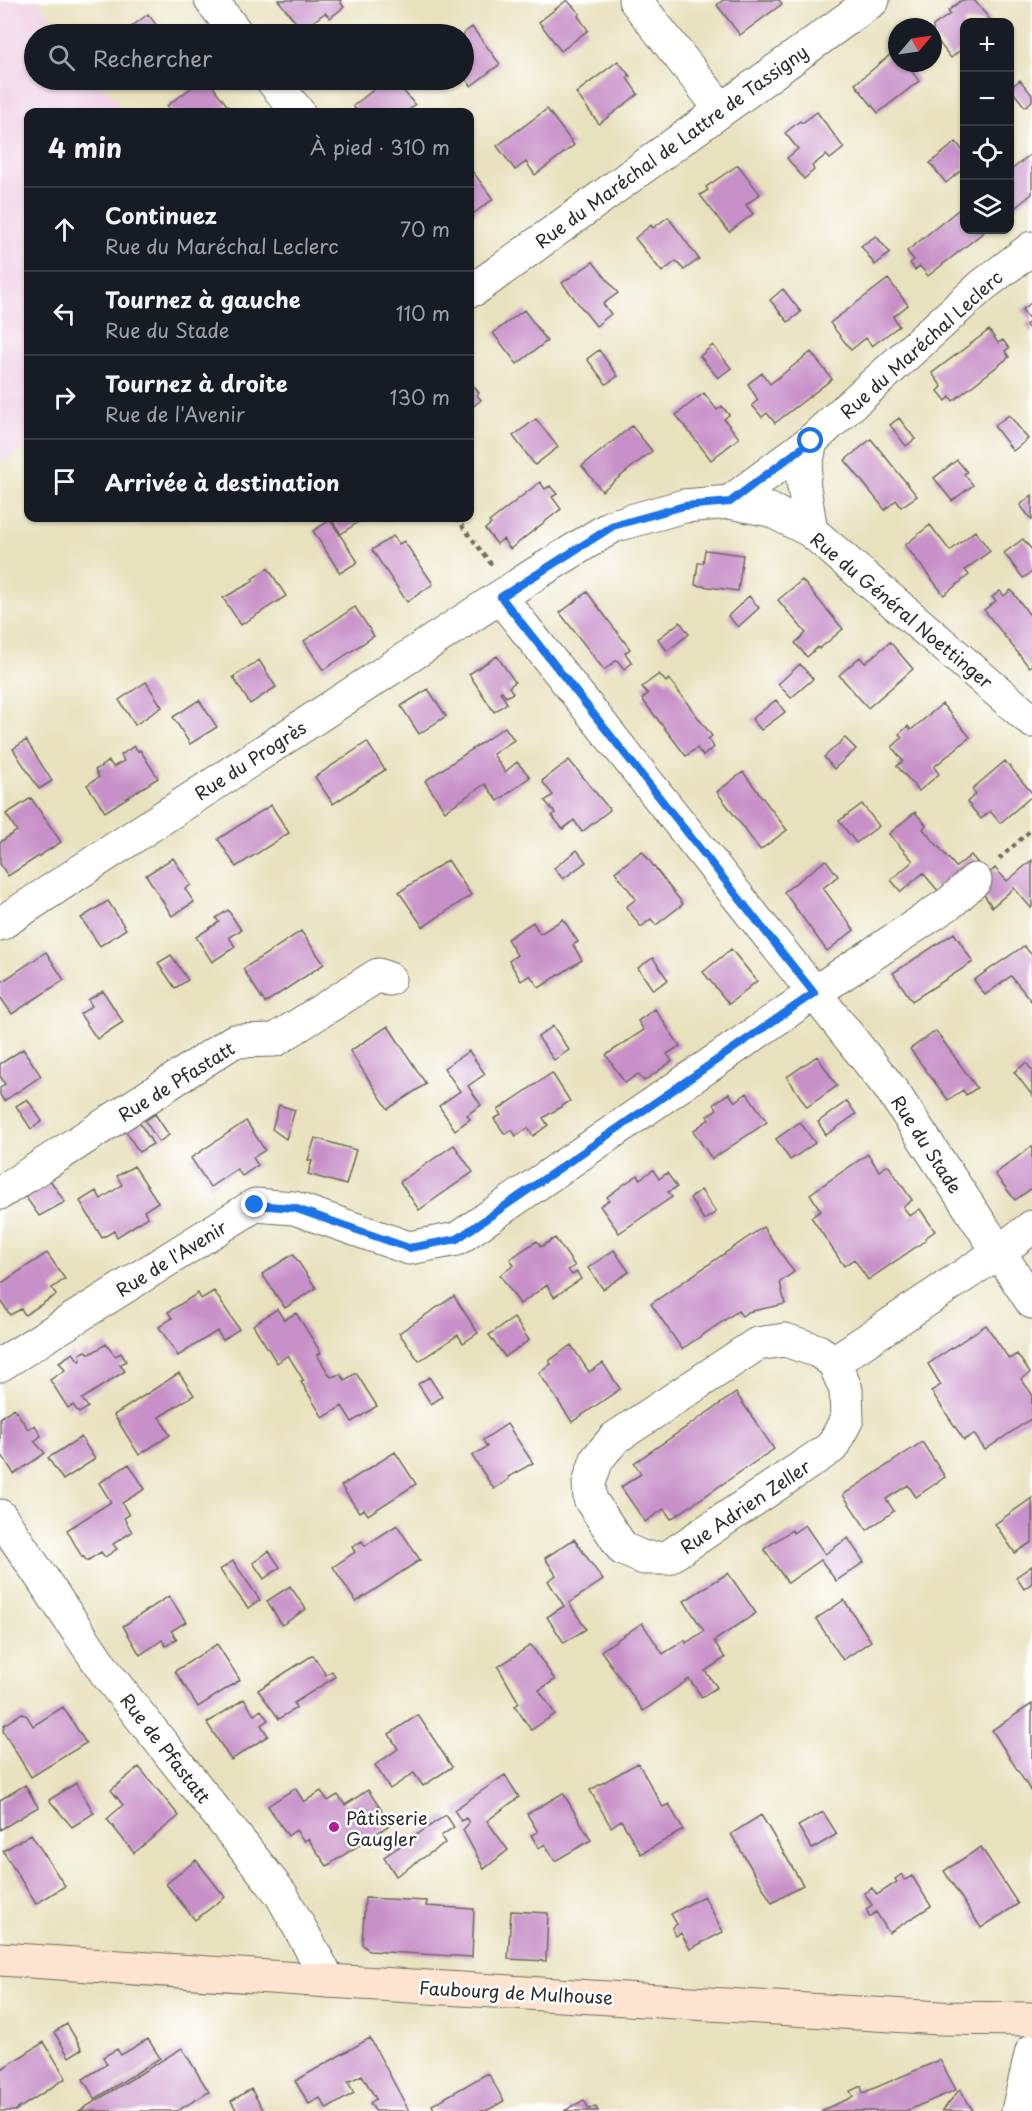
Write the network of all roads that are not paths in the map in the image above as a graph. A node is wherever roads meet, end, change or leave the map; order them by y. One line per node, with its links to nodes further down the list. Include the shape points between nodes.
1 (211, 0): 4 (street)
2 (635, 0): 7 (street)
3 (873, 0): 7 (street, Rue du Maréchal de Lattre de Tassigny)
4 (229, 24)
5 (280, 90): 6 (street)
6 (295, 108)
7 (721, 108): 9 (street, Rue du Maréchal de Lattre de Tassigny)
8 (1032, 248): 10 (street, Rue du Maréchal Leclerc, via 982,286)
9 (474, 289)
10 (811, 441): 11 (street, Rue du Maréchal Leclerc); 12 (street, via 802,481)
11 (730, 502): 12 (street, Rue du Général Noettinger, via 770,510); 13 (street, via 684,506 613,526)
12 (811, 531): 14 (street, Rue du Général Noettinger)
13 (501, 597): 16 (street, Rue du Progrès); 18 (street, Rue du Stade)
14 (1032, 721)
15 (975, 880): 18 (street, via 951,902)
16 (0, 924)
17 (388, 979): 19 (street, Rue de Pfastatt, via 378,975 275,1040 234,1041)
18 (814, 993): 21 (street, Rue du Stade, via 893,1092); 24 (street, Rue de l'Avenir, via 457,1239 409,1248 294,1208 255,1205)
19 (0, 1193)
20 (1032, 1227): 21 (street)
21 (999, 1252): 22 (street, Rue du Stade); 23 (street)
22 (1032, 1302)
23 (834, 1362): 23 (street, Rue Adrien Zeller, via 818,1351 785,1340 757,1344 615,1438 597,1459 589,1483 590,1499 623,1549 644,1558 667,1558 832,1447 847,1419 846,1390)
24 (0, 1365)
25 (0, 1516): 27 (street, Rue de Pfastatt, via 106,1673 282,1894)
26 (0, 1959): 27 (main road, Faubourg de Mulhouse)
27 (329, 1982): 28 (main road, Faubourg de Mulhouse, via 940,2018)
28 (1032, 2019)
29 (1032, 2050): 30 (street)
30 (1018, 2111)

